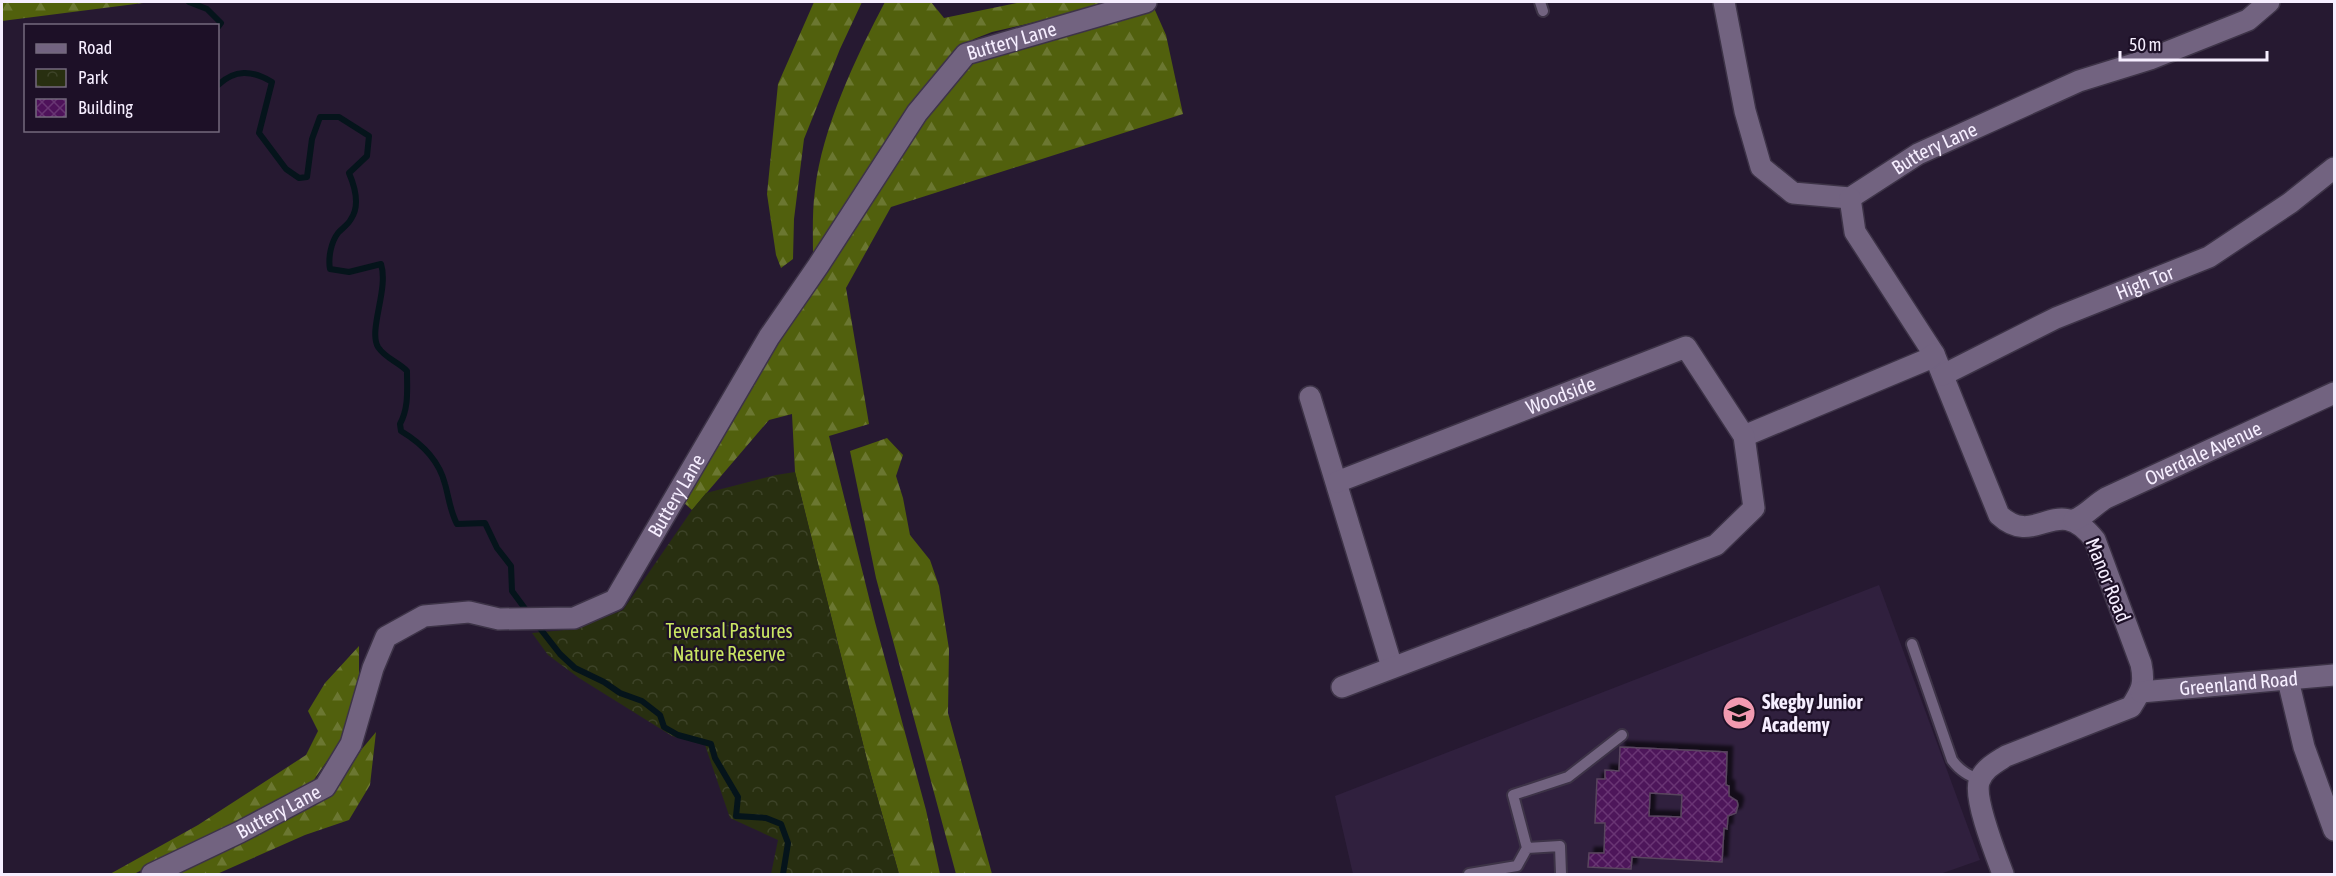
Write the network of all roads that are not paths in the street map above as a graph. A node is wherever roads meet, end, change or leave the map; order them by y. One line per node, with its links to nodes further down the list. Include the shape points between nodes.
1 (1146, 2): 24 (street, Buttery Lane, via 966,54 916,113 769,337 615,600 574,618 499,619 469,612 424,616 386,637 351,744 325,787)
2 (1724, 2): 5 (street, via 1745,111 1761,167 1793,193)
3 (2269, 2): 5 (street, Buttery Lane, via 2248,21 2150,59 2079,81 1918,154)
4 (2334, 168): 7 (street, High Tor, via 2290,203 2208,256 2056,318)
5 (1850, 198): 6 (street, Manor Road, via 1856,232)
6 (1934, 354): 7 (street, Manor Road); 10 (street)
7 (1943, 375): 12 (street, Manor Road, via 1999,515 2008,524 2021,527 2060,518)
8 (2334, 393): 12 (street, Overdale Avenue, via 2106,498 2086,516)
9 (1310, 397): 11 (street)
10 (1744, 436): 11 (street, Woodside, via 1686,347); 14 (street, Woodside, via 1754,508 1716,545)
11 (1337, 482): 14 (street)
12 (2074, 520): 18 (street, Manor Road, via 2085,526 2095,540 2141,664)
13 (1912, 644): 20 (lane, via 1952,760 1958,768)
14 (1392, 668): 17 (street, Woodside)
15 (2334, 675): 16 (street, Greenland Road)
16 (2288, 680): 18 (street, Greenland Road); 21 (street, via 2304,747)
17 (1342, 687)
18 (2141, 692): 20 (street, via 2131,707 2006,756 1989,766)
19 (1622, 735): 22 (lane, via 1568,777 1513,795)
20 (1980, 780): 23 (street, via 1978,799)
21 (2334, 830)
22 (1527, 848): 25 (lane, via 1517,867); 26 (lane, via 1560,846)
23 (2001, 870)
24 (152, 874)
25 (1469, 874)
26 (1561, 874)

